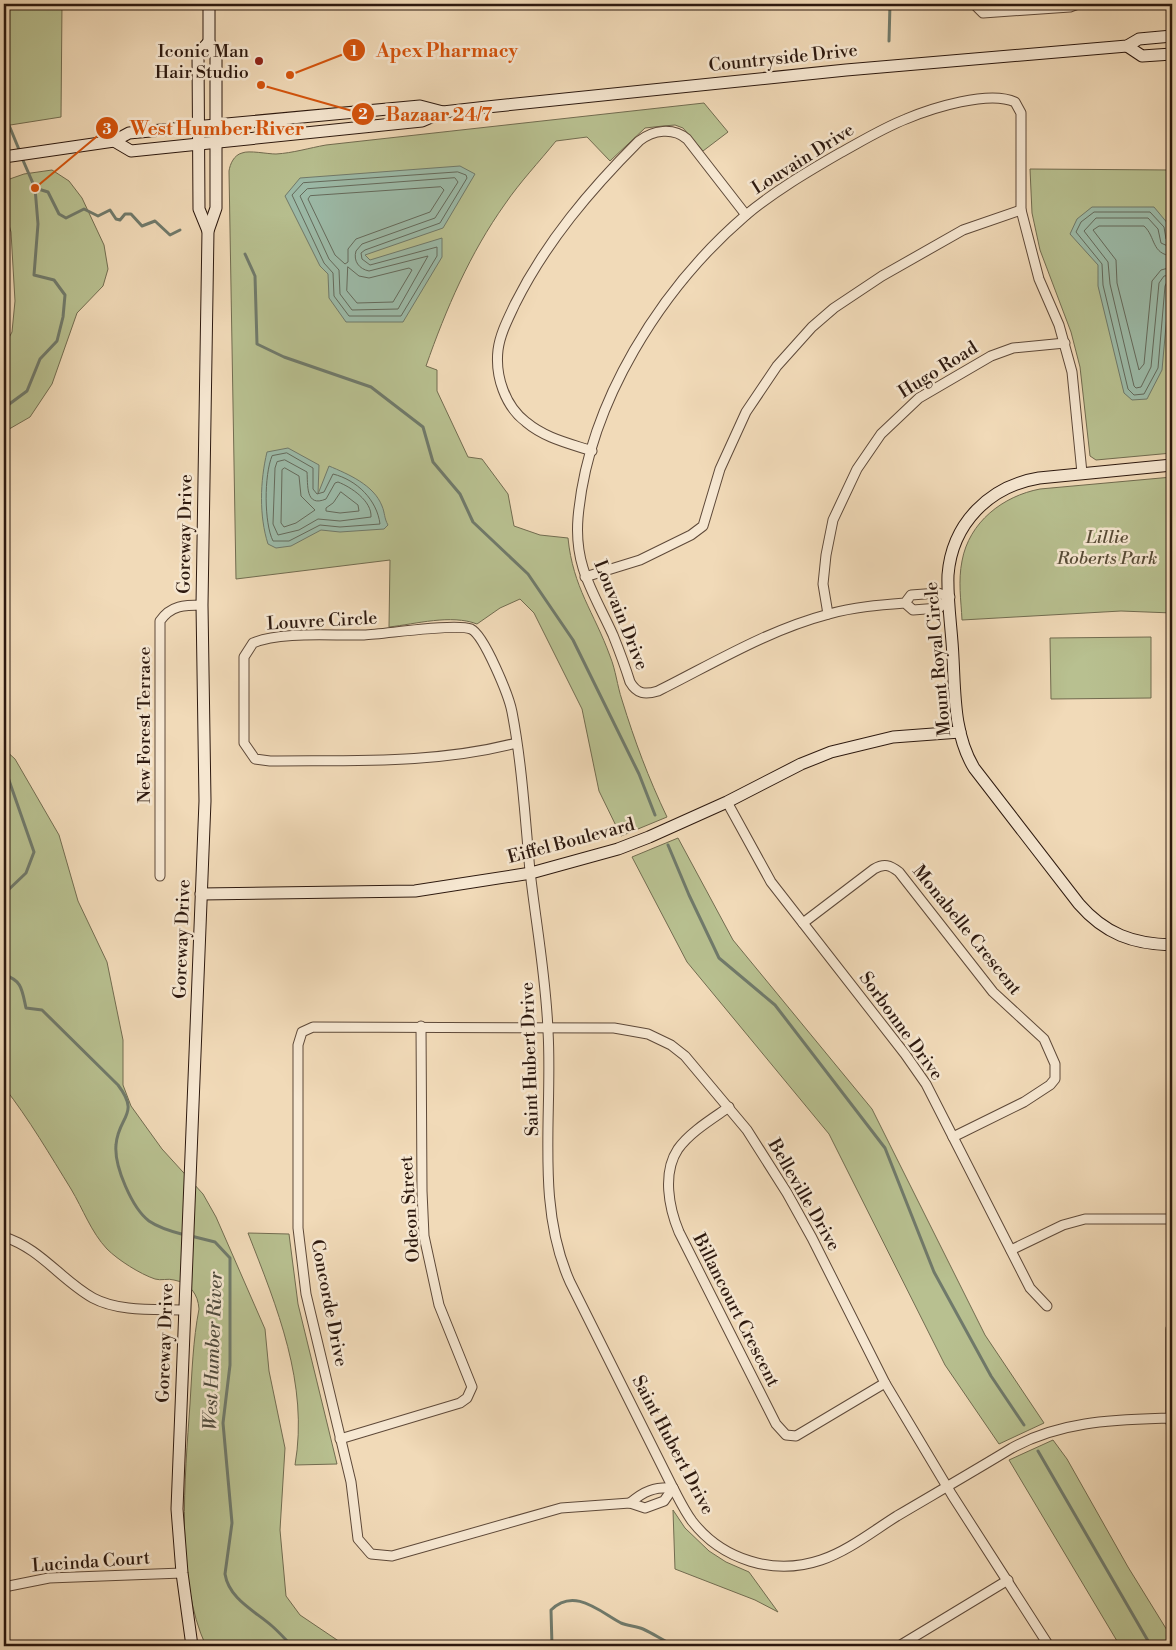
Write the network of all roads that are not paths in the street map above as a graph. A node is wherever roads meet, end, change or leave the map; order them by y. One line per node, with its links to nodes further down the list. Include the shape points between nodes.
1 (209, 4): 5 (street, Goreway Drive)
2 (974, 4): 3 (street, via 983,13)
3 (1078, 4)
4 (1172, 36): 6 (street, Countryside Drive, via 1139,38)
5 (209, 42): 9 (street, Goreway Drive, via 216,56); 10 (street, Goreway Drive, via 198,54)
6 (1127, 46): 7 (street, Countryside Drive, via 1142,56); 8 (street, Countryside Drive, via 846,70)
7 (1172, 54)
8 (443, 112): 9 (street, Countryside Drive, via 420,106); 12 (street, Countryside Drive, via 422,121)
9 (216, 124): 10 (street, Countryside Drive); 12 (street, Goreway Drive)
10 (198, 126): 11 (street, Countryside Drive, via 129,133); 13 (street, Goreway Drive)
11 (114, 141): 13 (street, Countryside Drive, via 130,151); 14 (street, Countryside Drive)
12 (216, 143): 13 (street, Countryside Drive); 17 (street, Goreway Drive, via 216,208)
13 (199, 144): 17 (street, Goreway Drive, via 199,209)
14 (4, 157)
15 (1021, 210): 16 (street, Louvain Drive, via 1021,113 1015,102 1001,99 943,105 892,124 793,180); 18 (street, Louvain Drive, via 1038,279); 22 (street, via 963,230 882,276 834,308 777,366 746,412 720,469 703,526 640,560)
16 (746, 215): 19 (street, Louvain Drive, via 694,267 650,324 622,375); 19 (street, via 687,139 673,131 656,133 638,141 610,169 547,250 502,331 498,372 505,395 524,421 551,438)
17 (208, 231): 25 (street, Goreway Drive)
18 (1065, 343): 21 (street, Louvain Drive, via 1075,392); 26 (street, Hugo Road, via 1013,348 991,356 919,398 881,434 856,469 834,520 823,584)
19 (592, 451): 22 (street, Louvain Drive, via 577,530)
20 (1172, 464): 21 (street, Mount Royal Circle)
21 (1082, 473): 23 (street, Mount Royal Circle, via 1026,480 1000,490 986,500 969,518 953,550 948,576)
22 (585, 577): 26 (street, Louvain Drive, via 613,635 630,682 634,689 647,694 771,634)
23 (950, 598): 24 (street, Louvain Drive, via 938,593 911,595); 24 (street, Louvain Drive, via 939,608 913,610); 27 (street, Mount Royal Circle)
24 (904, 603): 26 (street, Louvain Drive)
25 (202, 605): 31 (street, New Forest Terrace, via 179,606 160,620); 32 (street, Goreway Drive, via 205,802)
26 (828, 614)
27 (960, 732): 29 (street, Eiffel Boulevard, via 893,737 831,752); 34 (street, Mount Royal Circle, via 966,754 978,774 1087,914 1121,937 1143,943)
28 (516, 744): 28 (street, Louvre Circle, via 512,711 503,684 482,638 471,629 456,627 261,640 248,648 244,657 244,743 255,759 424,759); 30 (street, Louvre Circle)
29 (727, 802): 30 (street, Eiffel Boulevard, via 649,837 590,858); 33 (street, Sorbonne Drive, via 763,870)
30 (531, 873): 32 (street, Eiffel Boulevard, via 415,891); 36 (street, Saint Hubert Drive)
31 (160, 876)
32 (201, 894): 43 (street, Goreway Drive)
33 (803, 923): 38 (street, Sorbonne Drive, via 916,1068); 38 (street, Monabelle Crescent, via 874,869 892,867 993,992 1044,1039 1053,1055 1056,1072 1050,1085 1024,1102)
34 (1172, 945)
35 (421, 1026): 36 (street, Concorde Drive); 48 (street, Odeon Street, via 424,1236 439,1305 472,1387 467,1398 460,1403); 48 (street, Concorde Drive, via 313,1027 302,1032 298,1040 298,1228 306,1294)
36 (548, 1028): 37 (street, Belleville Drive, via 614,1028 659,1039 685,1056); 50 (street, Saint Hubert Drive, via 549,1203 557,1249 570,1282)
37 (729, 1106): 45 (street, Belleville Drive, via 787,1193); 45 (street, Billancourt Crescent, via 677,1150 669,1180 671,1206 679,1232 776,1424 786,1435 796,1436)
38 (953, 1137): 41 (street, Sorbonne Drive)
39 (1172, 1219): 41 (street, via 1073,1221)
40 (4, 1237): 43 (street, via 40,1255 94,1298 127,1308)
41 (1011, 1250): 42 (street, Sorbonne Drive, via 1030,1288)
42 (1047, 1306)
43 (184, 1310): 52 (street, Goreway Drive, via 178,1509)
44 (1172, 1329): 46 (street)
45 (885, 1383): 49 (street, Belleville Drive)
46 (1172, 1418): 47 (street); 49 (street, Saint Hubert Drive, via 1087,1422 1044,1433 1020,1443)
47 (1172, 1423)
48 (340, 1439): 51 (street, Concorde Drive, via 354,1496 358,1539 367,1550 378,1556 392,1556 561,1508)
49 (947, 1487): 50 (street, Saint Hubert Drive, via 830,1556 806,1564 782,1566 744,1560 713,1543 693,1522); 53 (street, Belleville Drive)
50 (673, 1488): 51 (street, Concorde Drive, via 657,1487 643,1492); 51 (street, Concorde Drive, via 664,1501 645,1508)
51 (630, 1503)
52 (182, 1573): 54 (street, Lucinda Court, via 49,1578); 55 (street, Goreway Drive)
53 (1008, 1580): 56 (street); 57 (street, Belleville Drive)
54 (4, 1587)
55 (192, 1646)
56 (899, 1646)
57 (1049, 1646)

